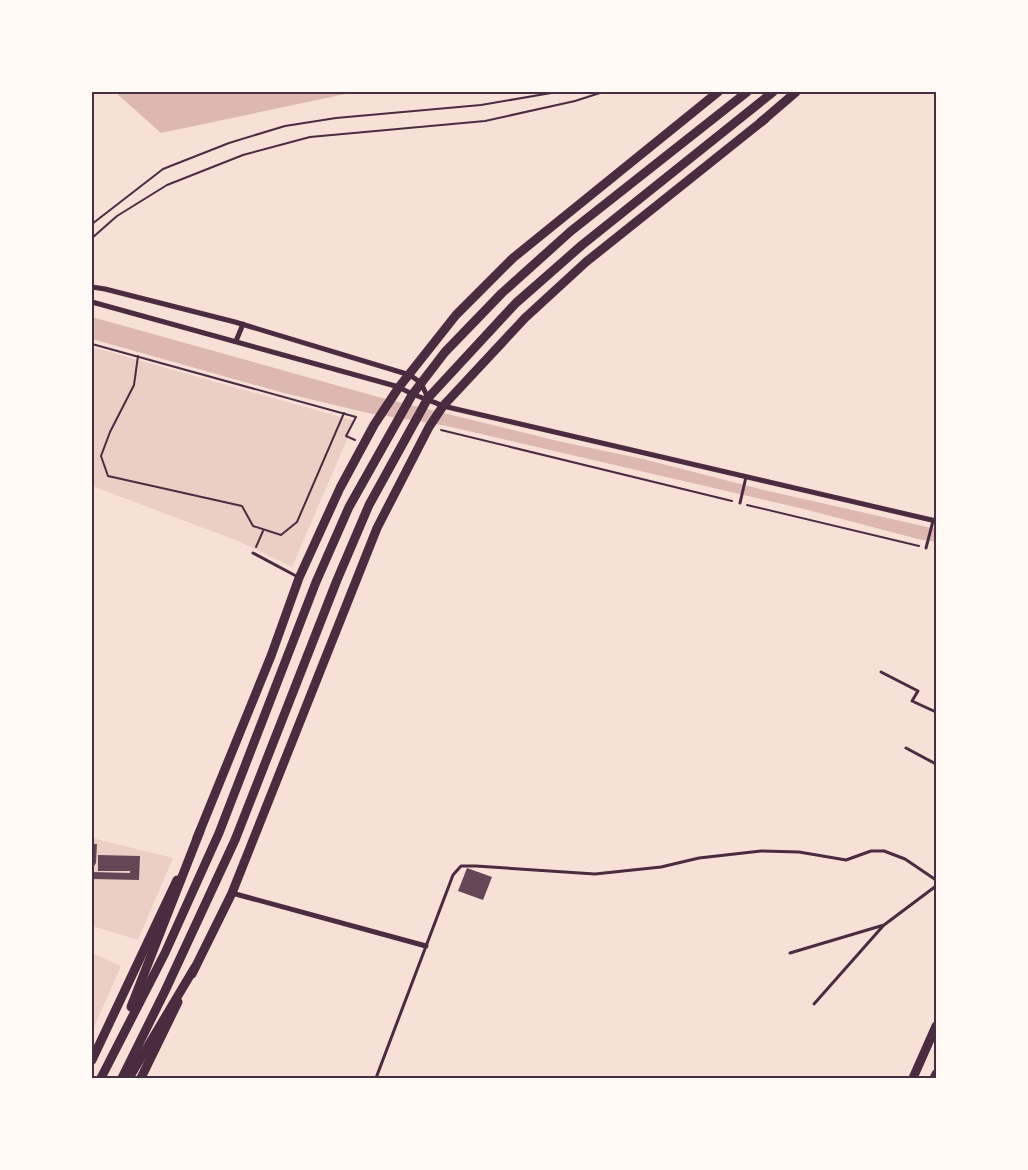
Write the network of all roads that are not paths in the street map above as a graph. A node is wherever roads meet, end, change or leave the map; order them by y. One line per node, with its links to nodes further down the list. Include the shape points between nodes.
1 (718, 92): 9 (main road, via 513,258 456,315)
2 (747, 92): 10 (main road, via 571,231 502,293)
3 (773, 92): 13 (main road, via 516,303)
4 (798, 92): 14 (main road, via 586,262 525,318)
5 (92, 287): 7 (street)
6 (92, 302): 8 (street)
7 (243, 324): 8 (street); 9 (street)
8 (236, 341): 11 (street)
9 (410, 375): 10 (street); 11 (main road)
10 (421, 383): 12 (main road); 13 (street)
11 (399, 387): 12 (street); 20 (main road, via 340,488)
12 (411, 395): 13 (street); 35 (main road, via 349,507 219,833 165,953)
13 (428, 399): 14 (street); 39 (main road, via 369,505 235,840)
14 (443, 406): 15 (street); 28 (main road, via 377,528)
15 (746, 477): 16 (lane); 17 (street)
16 (740, 503)
17 (935, 521): 18 (lane)
18 (926, 548)
19 (253, 553): 20 (lane)
20 (299, 578): 25 (main road)
21 (881, 672): 22 (lane, via 918,691 912,701)
22 (936, 712)
23 (906, 748): 24 (lane)
24 (936, 764)
25 (200, 831): 35 (main road); 36 (main road)
26 (936, 880): 30 (lane, via 905,859 884,851 846,860 799,852 761,851 595,874 465,866 453,875)
27 (936, 886): 29 (lane)
28 (232, 893): 30 (street); 32 (main road)
29 (884, 925): 31 (lane); 33 (lane)
30 (426, 946): 42 (lane)
31 (790, 953)
32 (195, 968): 40 (main road); 41 (main road)
33 (814, 1004)
34 (936, 1026): 43 (main road)
35 (115, 1048): 38 (main road)
36 (92, 1060)
37 (936, 1074): 44 (main road)
38 (101, 1078)
39 (122, 1078)
40 (129, 1078)
41 (141, 1078)
42 (376, 1078)
43 (913, 1078)
44 (934, 1078)

